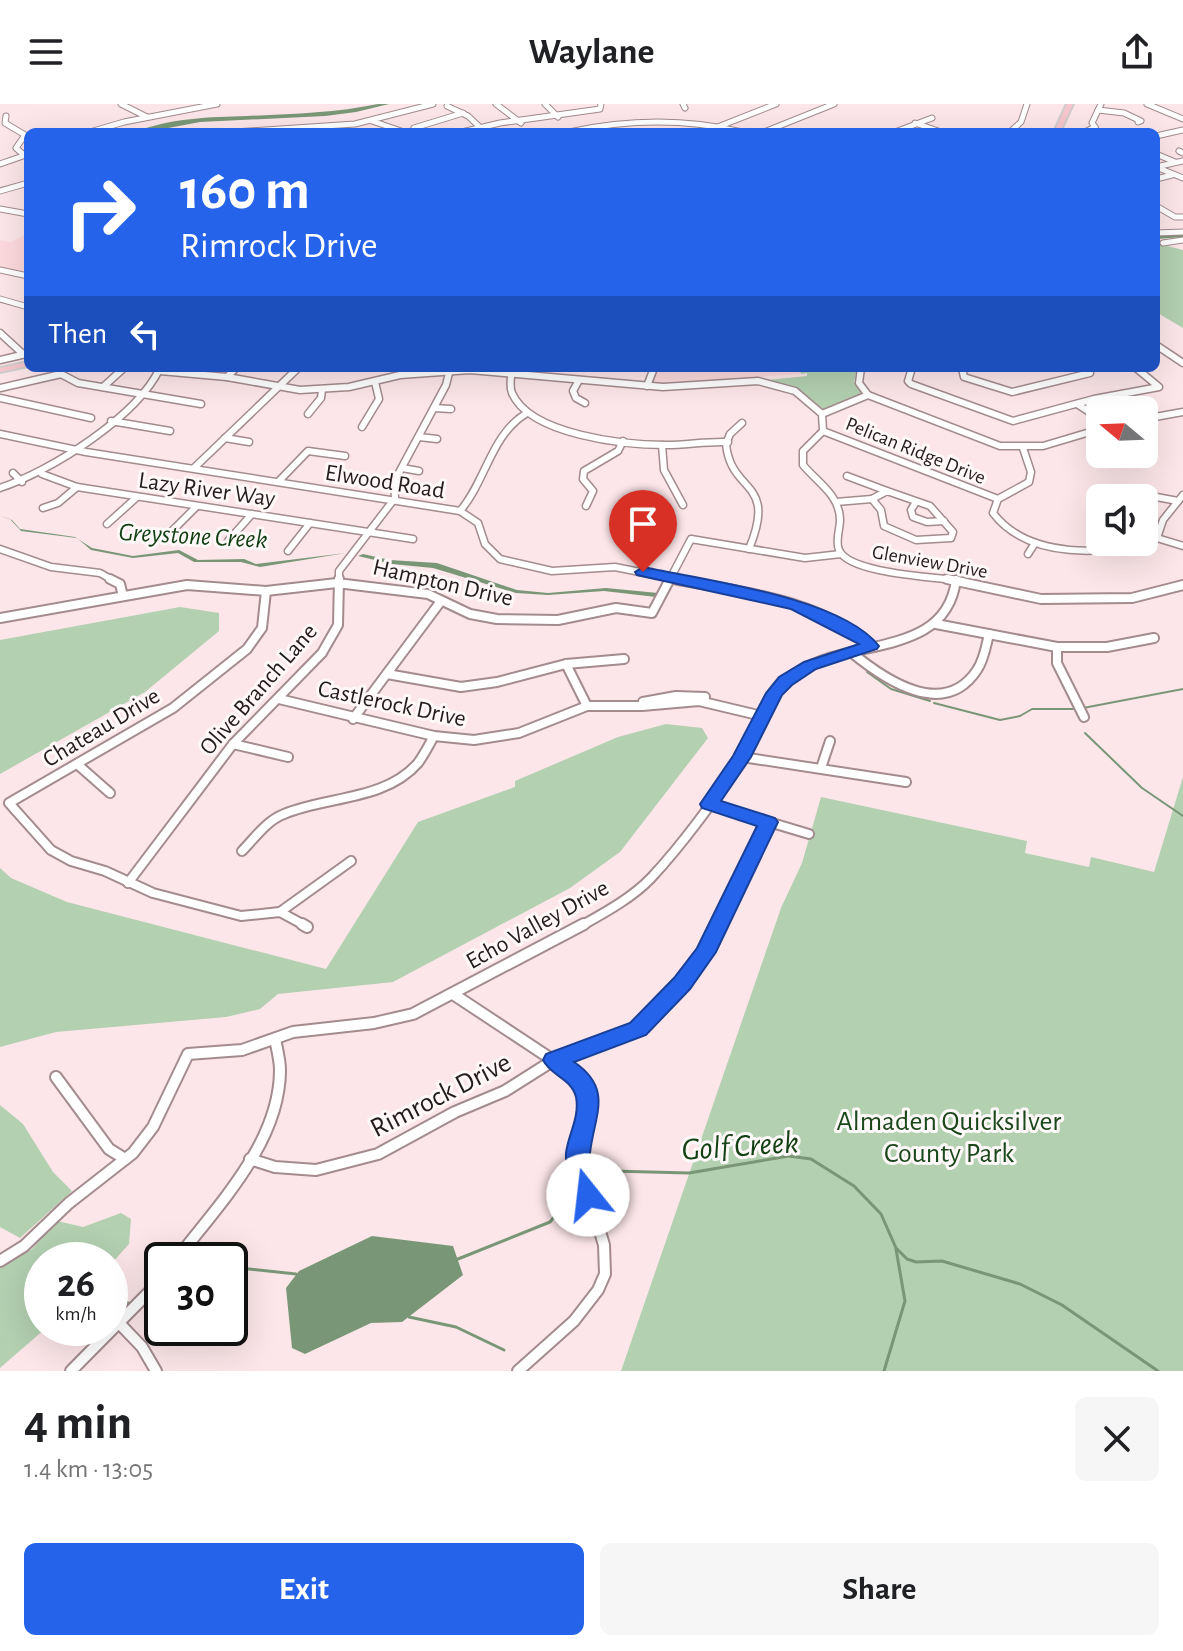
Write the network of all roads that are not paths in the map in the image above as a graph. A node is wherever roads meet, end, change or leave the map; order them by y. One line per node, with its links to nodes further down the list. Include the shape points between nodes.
1 (121, 104): 21 (street)
2 (217, 104): 21 (street)
3 (433, 104): 26 (street)
4 (496, 104): 27 (street)
5 (545, 104): 22 (street)
6 (601, 104): 18 (street, via 602,109)
7 (749, 104): 16 (street)
8 (776, 104): 16 (street)
9 (834, 104): 44 (street)
10 (1027, 104): 47 (street)
11 (1064, 104): 48 (main road)
12 (1070, 104): 49 (main road)
13 (1147, 104): 25 (street)
14 (447, 106): 17 (street)
15 (1100, 107): 29 (street); 35 (street)
16 (765, 108): 23 (street)
17 (463, 113): 33 (street); 39 (street)
18 (573, 114): 22 (street); 31 (street)
19 (728, 115): 23 (street)
20 (6, 116): 51 (street, via 5,123)
21 (148, 117): 36 (street)
22 (558, 117): 27 (street)
23 (739, 118): 34 (street)
24 (932, 118): 30 (street)
25 (1183, 119)
26 (372, 121): 37 (street); 38 (street)
27 (518, 121): 32 (street); 33 (street)
28 (665, 121): 31 (street); 34 (street); 42 (street)
29 (1138, 122)
30 (914, 123): 45 (street); 46 (street)
31 (596, 125): 41 (street)
32 (524, 126)
33 (479, 127): 40 (street)
34 (711, 127): 43 (street)
35 (1095, 127)
36 (105, 128)
37 (285, 128)
38 (392, 128)
39 (414, 128)
40 (476, 128)
41 (584, 128)
42 (662, 128)
43 (717, 128)
44 (774, 128)
45 (903, 128)
46 (929, 128)
47 (1014, 128)
48 (1055, 128)
49 (1056, 128)
50 (1183, 130): 53 (street)
51 (24, 132)
52 (24, 132): 54 (street, via 16,148)
53 (1160, 135)
54 (24, 153)
55 (24, 155): 58 (street)
56 (1160, 156): 59 (street)
57 (1183, 161): 59 (street)
58 (0, 163)
59 (1175, 163): 60 (street)
60 (1160, 166)
61 (1160, 169): 62 (street)
62 (1173, 175): 63 (street); 64 (street)
63 (1160, 178)
64 (1183, 178)
65 (24, 184): 66 (street)
66 (14, 188): 67 (street); 68 (street)
67 (0, 191)
68 (24, 191)
69 (1160, 208): 72 (street)
70 (0, 209): 71 (street)
71 (24, 213)
72 (1183, 217)
73 (1183, 232): 74 (street)
74 (1160, 233)
75 (1183, 240): 76 (street)
76 (1163, 243)
77 (0, 270): 78 (street)
78 (24, 274)
79 (0, 299): 80 (street)
80 (24, 306)
81 (0, 333): 83 (street)
82 (1160, 348): 85 (street)
83 (24, 354)
84 (24, 358): 86 (main road)
85 (1183, 363)
86 (0, 365)
87 (120, 372): 106 (street)
88 (158, 372): 110 (street)
89 (185, 372): 102 (street)
90 (232, 372): 102 (street)
91 (294, 372): 108 (street)
92 (470, 372): 101 (street)
93 (510, 372): 120 (street, via 507,386 513,402)
94 (525, 372): 103 (street)
95 (652, 372): 105 (street)
96 (861, 372): 111 (street, via 859,387)
97 (911, 372): 114 (street, via 911,384 1012,421)
98 (963, 372): 99 (street, via 964,377 1015,392)
99 (1089, 372)
100 (1141, 372): 114 (street, via 1160,386)
101 (449, 373): 104 (street); 117 (street, Olive Branch Lane)
102 (227, 377): 108 (street)
103 (579, 380): 105 (street); 113 (street, via 573,391)
104 (375, 382): 109 (street); 127 (street, via 382,396)
105 (647, 386): 122 (street, via 775,383 795,391)
106 (103, 387): 107 (street, via 61,374); 110 (street)
107 (0, 388)
108 (276, 388): 109 (street); 133 (street)
109 (322, 390): 121 (street)
110 (143, 394): 115 (street); 125 (street)
111 (868, 395): 122 (street, via 841,411); 139 (street, via 975,438)
112 (0, 398): 124 (street)
113 (585, 403)
114 (1080, 403): 116 (street)
115 (201, 404)
116 (1086, 407)
117 (434, 408): 118 (street); 132 (street, Olive Branch Lane)
118 (451, 409)
119 (1183, 412): 123 (street)
120 (527, 413): 135 (street, via 562,429); 165 (street, via 509,423 472,500)
121 (308, 414)
122 (822, 414): 129 (street)
123 (1158, 416)
124 (91, 418)
125 (111, 421): 128 (street); 140 (street)
126 (742, 423): 137 (street)
127 (362, 427)
128 (170, 431)
129 (823, 431): 157 (street, Pelican Ridge Drive); 159 (street, via 803,451 803,465)
130 (1086, 433): 139 (street)
131 (0, 434): 140 (street, Elwood Road)
132 (419, 437): 134 (street); 143 (street, Olive Branch Lane)
133 (225, 438): 136 (street); 142 (street)
134 (437, 439)
135 (623, 441): 138 (street); 162 (street, via 618,451 584,471 583,479 593,491)
136 (249, 442)
137 (728, 442): 138 (street); 180 (street, via 728,462 758,502 758,529)
138 (662, 445): 161 (street, via 664,470)
139 (1023, 448): 157 (street, via 1029,482)
140 (78, 450): 142 (street, Elwood Road); 146 (street)
141 (345, 456): 149 (street, via 308,451)
142 (194, 468): 149 (street, Elwood Road)
143 (402, 468): 144 (street); 158 (street, Olive Branch Lane)
144 (419, 471)
145 (13, 473): 148 (street)
146 (42, 474): 148 (street); 150 (street, Lazy River Way)
147 (847, 476): 152 (street)
148 (22, 482): 151 (street)
149 (278, 482): 158 (street, Elwood Road)
150 (77, 487): 154 (street, Lazy River Way); 164 (street)
151 (0, 488)
152 (887, 491): 156 (street); 160 (street)
153 (1158, 496): 155 (street)
154 (137, 497): 163 (street, Lazy River Way); 169 (street)
155 (1180, 498): 171 (street)
156 (872, 499): 159 (street); 167 (street, via 884,526 905,538 951,538 953,532)
157 (998, 499): 176 (street, via 993,513 997,521)
158 (392, 501): 165 (street, Elwood Road); 170 (street, Olive Branch Lane)
159 (836, 502): 182 (street, Glenview Drive, via 835,542)
160 (916, 502): 167 (street, via 930,506); 167 (street, via 913,517)
161 (683, 505)
162 (586, 506)
163 (196, 507): 166 (street, Lazy River Way); 173 (street)
164 (43, 508)
165 (460, 511): 184 (street, Elwood Road, via 478,523 485,544 500,559 522,566 552,571 615,567)
166 (252, 514): 168 (street, Lazy River Way); 175 (street)
167 (944, 521)
168 (310, 523): 170 (street, Lazy River Way); 181 (street)
169 (107, 524)
170 (369, 530): 174 (street, Lazy River Way); 186 (street, Olive Branch Lane, via 342,565)
171 (1158, 535)
172 (1158, 538): 177 (street)
173 (164, 539)
174 (413, 539)
175 (228, 541)
176 (1035, 543): 178 (street); 183 (street)
177 (1183, 546)
178 (1086, 547)
179 (0, 549): 189 (street, via 51,567 100,573 120,584)
180 (749, 549): 182 (street, via 805,558); 184 (street, Hampton Drive, via 691,539)
181 (288, 551)
182 (841, 554): 185 (street, Glenview Drive, via 868,568)
183 (1028, 554)
184 (671, 577): 190 (street, Hampton Drive, via 652,613 616,608 558,620 497,619); 196 (street, Elwood Road, via 797,605)
185 (956, 580): 187 (street, Glenview Drive, via 1041,599 1132,598); 193 (street, via 953,602)
186 (337, 583): 188 (street, Hampton Drive); 190 (street, Hampton Drive, via 428,594); 202 (street, Olive Branch Lane, via 338,625 322,653)
187 (1183, 585)
188 (266, 591): 189 (street, Hampton Drive, via 187,585); 212 (street, Chateau Drive, via 262,628 247,649 173,708)
189 (123, 596): 192 (street, Hampton Drive)
190 (441, 601): 201 (street)
191 (8, 603): 192 (street)
192 (4, 617)
193 (936, 624): 194 (street); 196 (street, Echo Valley Drive, via 918,635)
194 (989, 634): 197 (street); 198 (street, via 979,669 968,682 929,695 888,682)
195 (1154, 638): 197 (street, via 1107,647)
196 (871, 646): 198 (street, Echo Valley Drive)
197 (1057, 647): 205 (street, via 1057,663)
198 (851, 652): 204 (street, Echo Valley Drive, via 810,665 786,681)
199 (624, 659): 200 (street)
200 (566, 664): 201 (street, via 461,687); 203 (street)
201 (387, 674): 206 (street)
202 (279, 699): 206 (street, Castlerock Drive); 209 (street, Olive Branch Lane)
203 (587, 706): 204 (street, Castlerock Drive, via 677,701); 207 (street, Castlerock Drive, via 519,733 474,740)
204 (762, 716): 211 (street, Echo Valley Drive)
205 (1084, 717)
206 (353, 719): 207 (street, Castlerock Drive)
207 (434, 736): 219 (street, via 417,764 394,780 355,797 285,813)
208 (830, 741): 213 (street)
209 (233, 744): 210 (street); 221 (street, Olive Branch Lane)
210 (288, 757)
211 (742, 757): 213 (street); 216 (street, Echo Valley Drive)
212 (77, 764): 215 (street); 221 (street, Chateau Drive, via 9,803 51,850)
213 (821, 768): 214 (street)
214 (906, 782)
215 (110, 793)
216 (709, 804): 217 (street); 224 (street, Echo Valley Drive, via 650,879 621,902)
217 (768, 822): 218 (street); 226 (street, Rimrock Drive, via 705,952 682,983 638,1029)
218 (809, 834)
219 (242, 851)
220 (351, 861): 222 (street)
221 (128, 883): 222 (street, Chateau Drive, via 241,916)
222 (280, 912): 223 (street)
223 (307, 927)
224 (453, 994): 225 (street, Echo Valley Drive, via 400,1017); 226 (street)
225 (275, 1039): 228 (street, Echo Valley Drive, via 242,1050 188,1054 152,1128); 229 (street, via 280,1082 270,1126)
226 (554, 1060): 229 (street, Rimrock Drive, via 505,1091 365,1158 316,1170); 238 (street, via 577,1076 587,1095 589,1110 577,1156 606,1261 591,1302)
227 (56, 1077): 228 (street, via 109,1149)
228 (125, 1159): 231 (street, via 28,1244)
229 (250, 1159): 230 (street)
230 (189, 1242)
231 (0, 1261)
232 (144, 1297): 233 (street)
233 (128, 1314)
234 (128, 1332): 237 (street)
235 (96, 1346): 236 (street)
236 (71, 1371)
237 (156, 1371)
238 (518, 1371)

